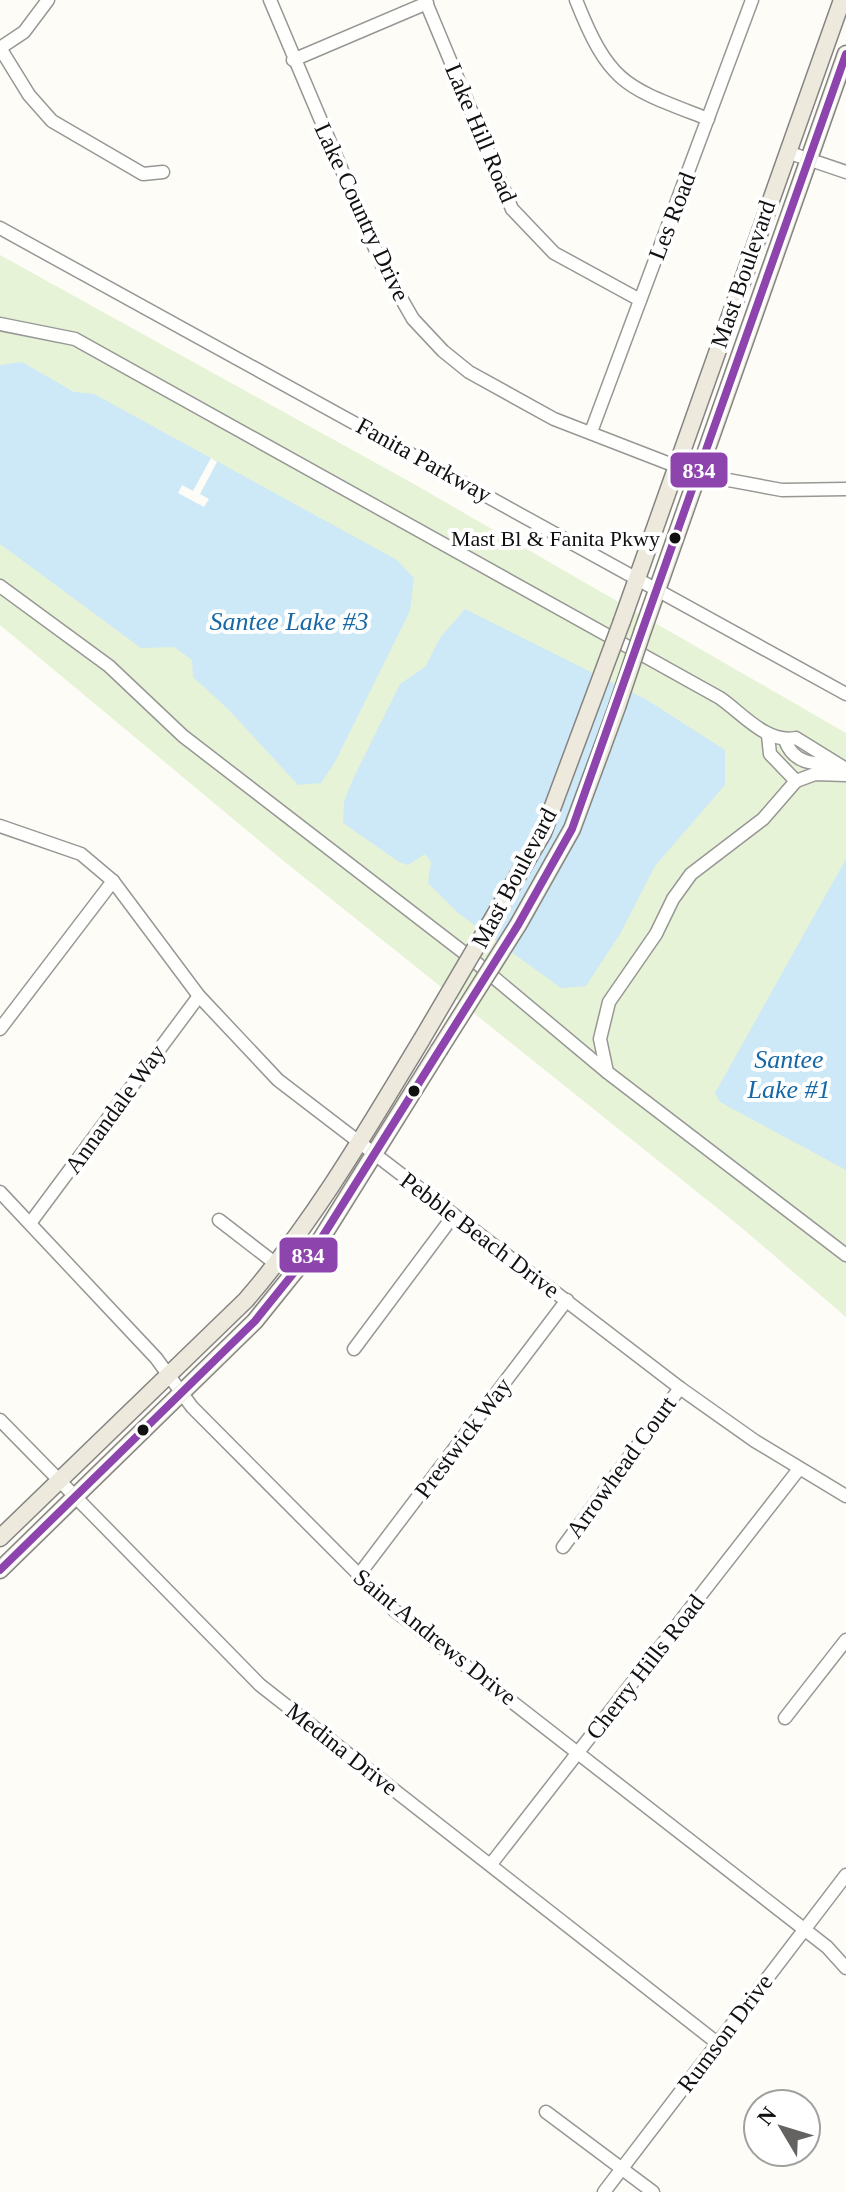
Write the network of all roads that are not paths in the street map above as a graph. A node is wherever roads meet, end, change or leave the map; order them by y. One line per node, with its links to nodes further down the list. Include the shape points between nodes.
1 (48, 0): 7 (street, via 24,32)
2 (270, 0): 9 (street, Lake Country Drive)
3 (576, 0): 10 (street, via 596,47 626,85)
4 (752, 0): 10 (street, Les Road)
5 (842, 0): 11 (main road, Mast Boulevard)
6 (426, 2): 9 (street); 16 (street, Lake Hill Road, via 512,209 554,253)
7 (0, 48): 13 (street, via 52,121 143,174)
8 (846, 54): 12 (main road, Mast Boulevard)
9 (293, 60): 18 (street, Lake Country Drive, via 382,265 413,319 469,372 554,419)
10 (708, 119): 16 (street, Les Road)
11 (787, 152): 12 (street); 19 (main road, Mast Boulevard)
12 (807, 159): 14 (street); 20 (main road, Mast Boulevard)
13 (163, 172)
14 (846, 172)
15 (0, 228): 22 (street, Fanita Parkway)
16 (640, 300): 18 (street, Les Road)
17 (0, 324): 26 (street, via 75,339 720,698)
18 (591, 432): 19 (street, Lake Country Drive)
19 (675, 467): 20 (street, Lake Country Drive); 22 (main road, Mast Boulevard)
20 (696, 474): 21 (street, Lake Country Drive, via 782,490); 24 (main road, Mast Boulevard)
21 (846, 489)
22 (636, 577): 24 (street, Fanita Parkway); 34 (main road, Mast Boulevard, bridge, via 543,833)
23 (0, 586): 33 (street, via 109,666 183,736 467,955)
24 (657, 588): 25 (street, Fanita Parkway); 35 (main road, Mast Boulevard, bridge, via 572,829)
25 (846, 694)
26 (768, 735): 27 (street, via 796,738 824,752); 28 (street, via 770,754)
27 (846, 772): 28 (street)
28 (796, 781): 33 (street, via 763,819 691,874 673,899 656,934 609,1002 600,1039)
29 (0, 826): 30 (street, Pebble Beach Drive, via 81,854)
30 (113, 881): 31 (street, Pebble Beach Drive); 32 (street)
31 (199, 996): 34 (street, Pebble Beach Drive, via 278,1080); 39 (street, Annandale Way)
32 (0, 1029)
33 (607, 1072): 40 (street)
34 (358, 1144): 35 (street, Pebble Beach Drive); 41 (main road, Mast Boulevard)
35 (375, 1157): 37 (street, Pebble Beach Drive); 46 (main road, Mast Boulevard, via 321,1239 255,1321)
36 (0, 1192): 39 (street, Saint Andrews Drive)
37 (454, 1215): 42 (street, Pebble Beach Drive); 43 (street)
38 (219, 1220): 41 (street)
39 (31, 1222): 44 (street, Saint Andrews Drive)
40 (846, 1255)
41 (276, 1264): 44 (main road, Mast Boulevard)
42 (567, 1300): 45 (street, Pebble Beach Drive); 55 (street, Prestwick Way)
43 (354, 1349)
44 (169, 1375): 46 (street, Saint Andrews Drive); 49 (main road, Mast Boulevard)
45 (680, 1388): 48 (street, Pebble Beach Drive); 53 (street, Arrowhead Court)
46 (181, 1392): 50 (main road, Mast Boulevard); 55 (street, Saint Andrews Drive)
47 (0, 1420): 49 (street, Medina Drive)
48 (799, 1469): 51 (street, Pebble Beach Drive); 58 (street, Cherry Hills Road)
49 (57, 1480): 50 (street, Medina Drive); 52 (main road, Mast Boulevard)
50 (74, 1496): 54 (main road, Mast Boulevard); 59 (street, Medina Drive, via 242,1669)
51 (846, 1496)
52 (0, 1538)
53 (563, 1547)
54 (0, 1570)
55 (358, 1576): 58 (street, Saint Andrews Drive)
56 (846, 1640): 57 (street)
57 (785, 1718)
58 (578, 1753): 59 (street, Cherry Hills Road); 61 (street, Saint Andrews Drive)
59 (491, 1864): 63 (street, Medina Drive)
60 (846, 1875): 61 (street, Rumson Drive)
61 (803, 1929): 62 (street, Saint Andrews Drive); 63 (street, Rumson Drive)
62 (846, 1968)
63 (716, 2042): 65 (street, Rumson Drive)
64 (546, 2112): 65 (street)
65 (623, 2169): 66 (street, Rumson Drive); 67 (street)
66 (604, 2192)
67 (653, 2192)

